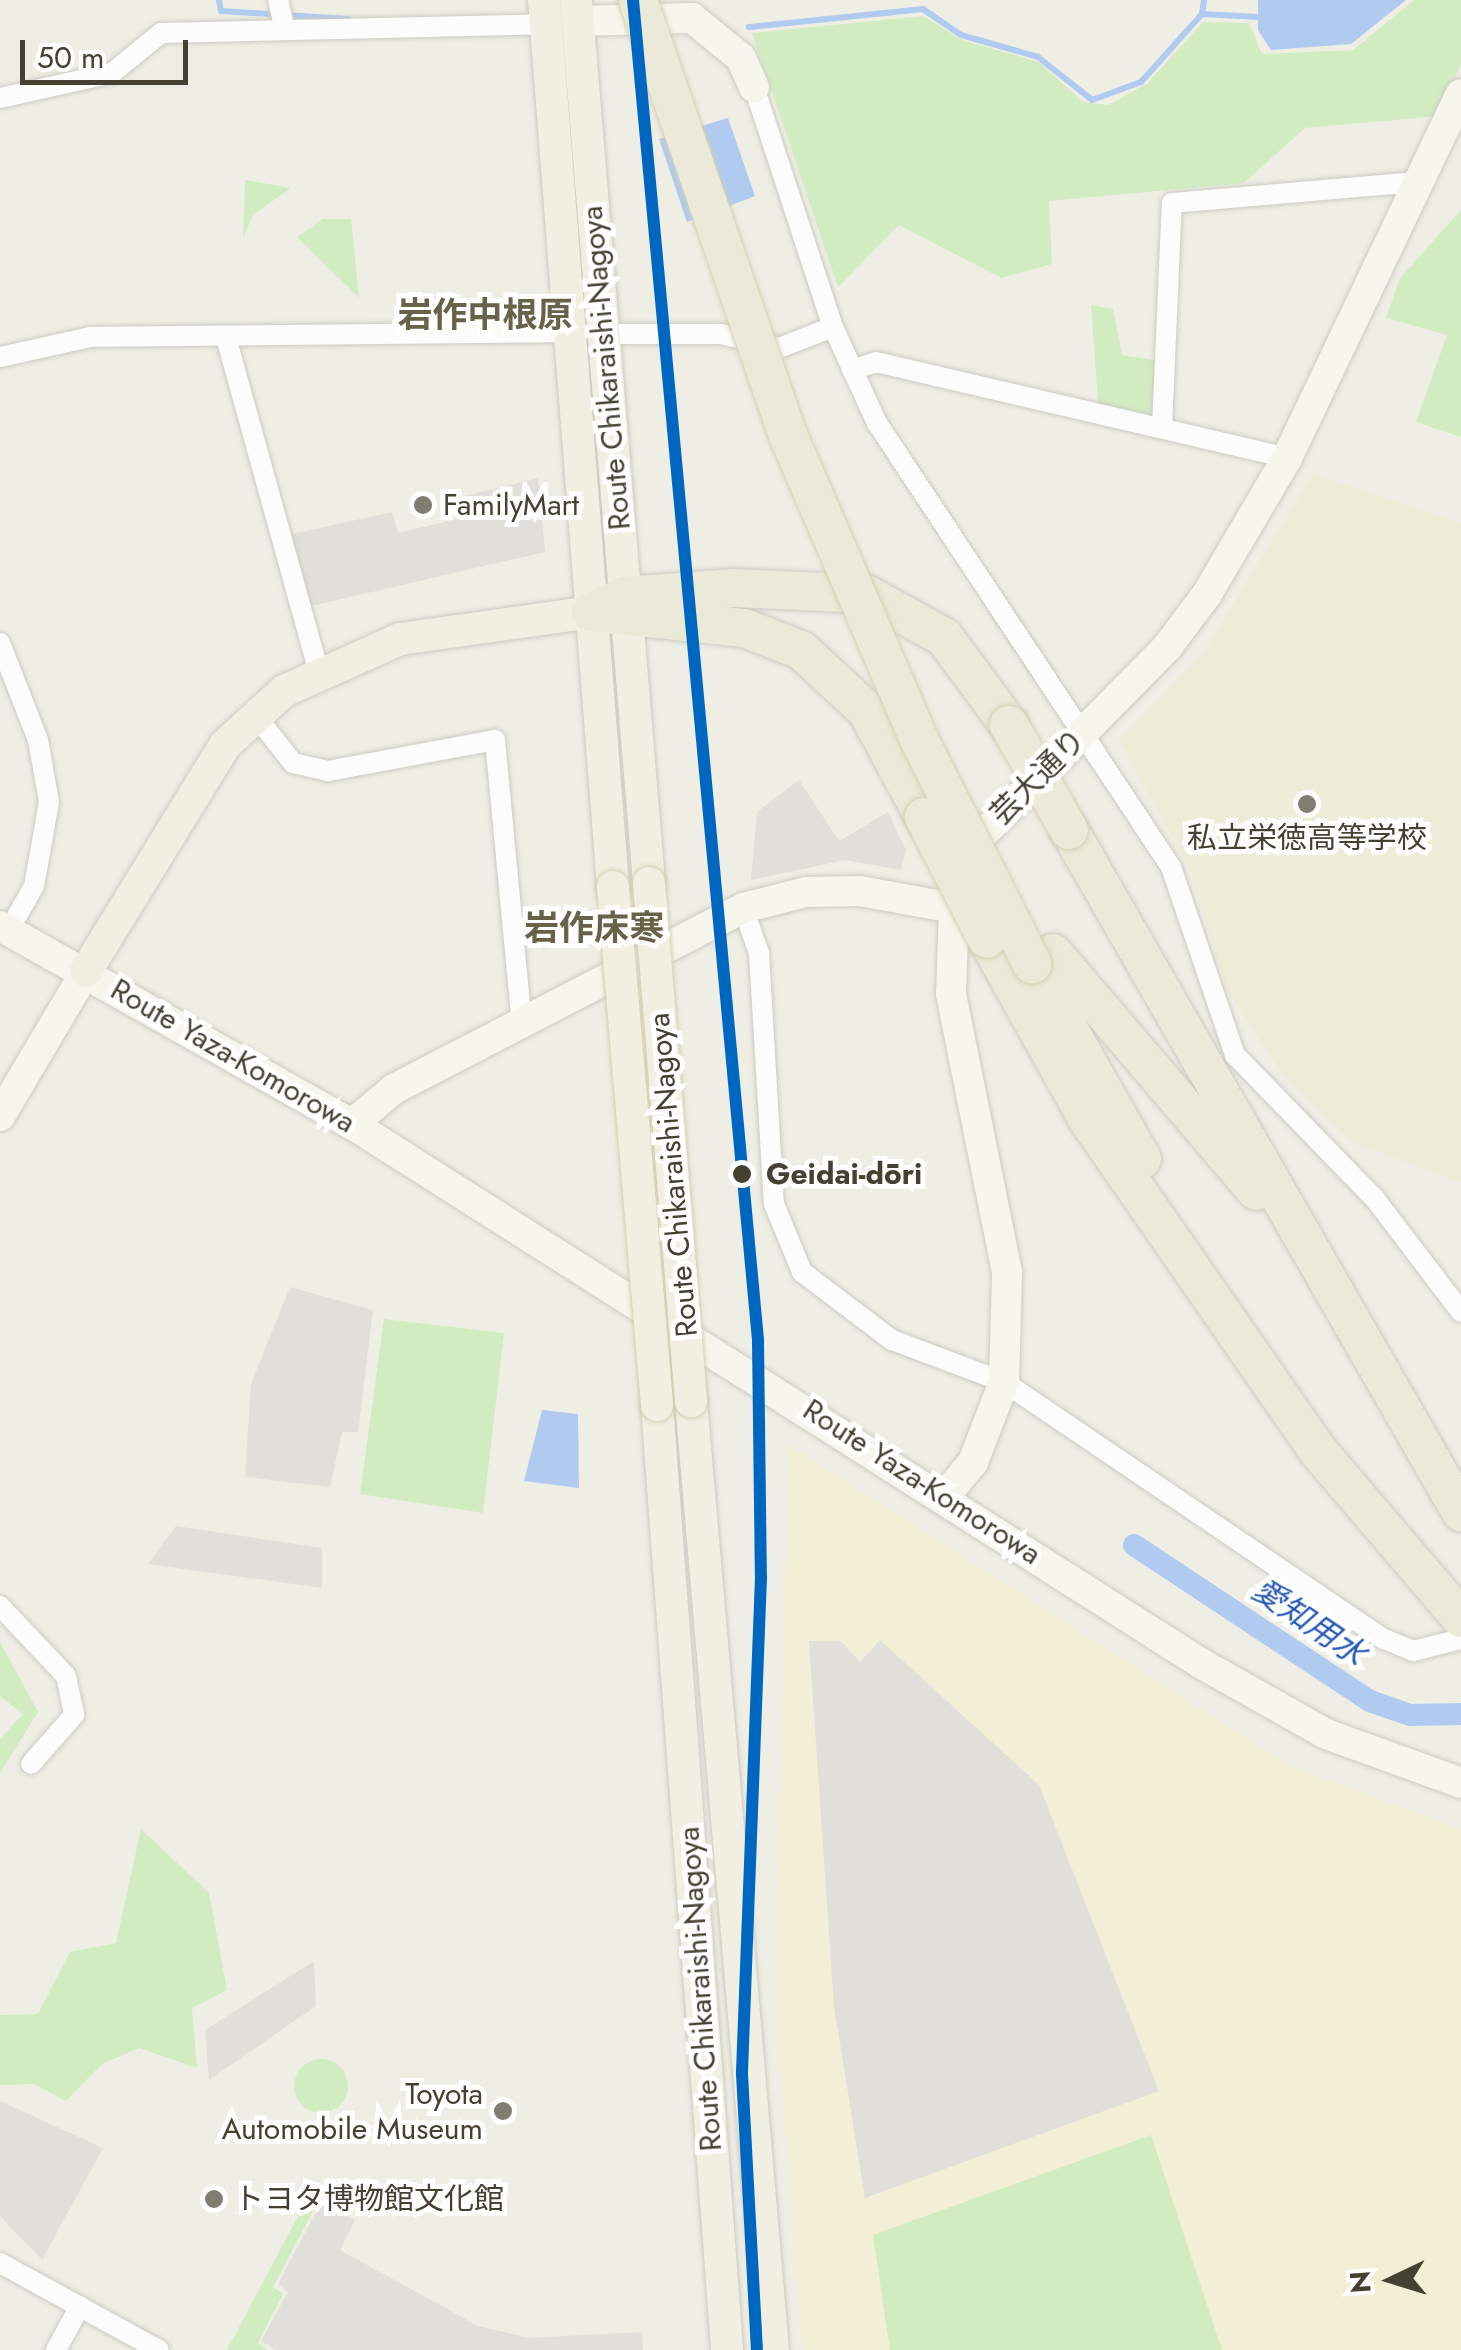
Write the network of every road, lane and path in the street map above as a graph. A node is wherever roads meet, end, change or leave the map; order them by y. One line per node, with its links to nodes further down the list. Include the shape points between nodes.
1 (278, 0): 5 (street)
2 (638, 0): 28 (highway, bridge, via 788,435 920,741)
3 (658, 0): 28 (highway, via 740,256 843,521)
4 (561, 11): 5 (street); 6 (street, via 692,18 741,58); 12 (main road, Route Chikaraishi-Nagoya); 13 (main road, Route Chikaraishi-Nagoya)
5 (284, 26): 8 (street, via 160,32 112,73)
6 (754, 87): 11 (street)
7 (1461, 94): 9 (street, 芸大通り)
8 (0, 98)
9 (1453, 137): 10 (street, 芸大通り)
10 (1415, 182): 17 (street, via 1172,203); 18 (street, 芸大通り)
11 (832, 327): 13 (street, via 779,348 721,334); 16 (street)
12 (568, 332): 14 (street); 20 (main road, Route Chikaraishi-Nagoya)
13 (604, 334): 19 (main road, Route Chikaraishi-Nagoya)
14 (227, 342): 15 (street, via 90,337); 22 (street)
15 (0, 357)
16 (852, 370): 17 (street, via 876,362); 24 (street)
17 (1162, 428): 18 (street)
18 (1287, 458): 24 (street, 芸大通り, via 1178,633)
19 (626, 609): 20 (highway); 33 (highway, bridge, via 771,586 866,594 944,636 1009,725); 35 (highway, bridge, via 744,628 801,650 867,711 1088,1120); 40 (main road, Route Chikaraishi-Nagoya, bridge)
20 (591, 612): 22 (main road, via 438,630); 39 (main road, Route Chikaraishi-Nagoya, bridge)
21 (0, 644): 27 (street, via 38,740 49,802 34,886)
22 (318, 670): 23 (main road)
23 (254, 715): 29 (main road, via 225,745); 30 (street, via 294,763 328,771 495,740)
24 (1080, 734): 26 (street, 芸大通り, via 978,839); 34 (street, via 1172,866 1235,1055 1374,1199)
25 (744, 908): 26 (street, via 806,892 860,892); 30 (street); 36 (street, via 759,953 784,1242 802,1272 858,1318)
26 (954, 908): 36 (street, 芸大通り, via 951,994 1007,1272)
27 (4, 928): 29 (street, Route Yaza-Komorowa)
28 (1043, 959): 33 (highway); 35 (highway)
29 (86, 972): 31 (street, Route Yaza-Komorowa); 32 (street, Route Yaza-Komorowa)
30 (522, 1026): 32 (street, via 394,1089)
31 (0, 1116)
32 (352, 1124): 37 (street, Route Yaza-Komorowa)
33 (1324, 1274): 38 (highway)
34 (1461, 1312)
35 (1240, 1330): 42 (highway, via 1319,1452)
36 (1004, 1382): 37 (street, 芸大通り, via 973,1462); 42 (street, via 1384,1640 1413,1651)
37 (946, 1495): 44 (street, Route Yaza-Komorowa, via 1326,1734)
38 (1461, 1512)
39 (667, 1544): 40 (street); 49 (main road, Route Chikaraishi-Nagoya)
40 (702, 1544): 50 (main road, Route Chikaraishi-Nagoya)
41 (0, 1606): 43 (street, via 66,1676 72,1702 57,1744)
42 (1455, 1614)
43 (30, 1764)
44 (1461, 1782)
45 (0, 2263): 46 (street)
46 (80, 2306): 47 (street); 48 (street)
47 (56, 2350)
48 (159, 2350)
49 (727, 2350)
50 (774, 2350)

